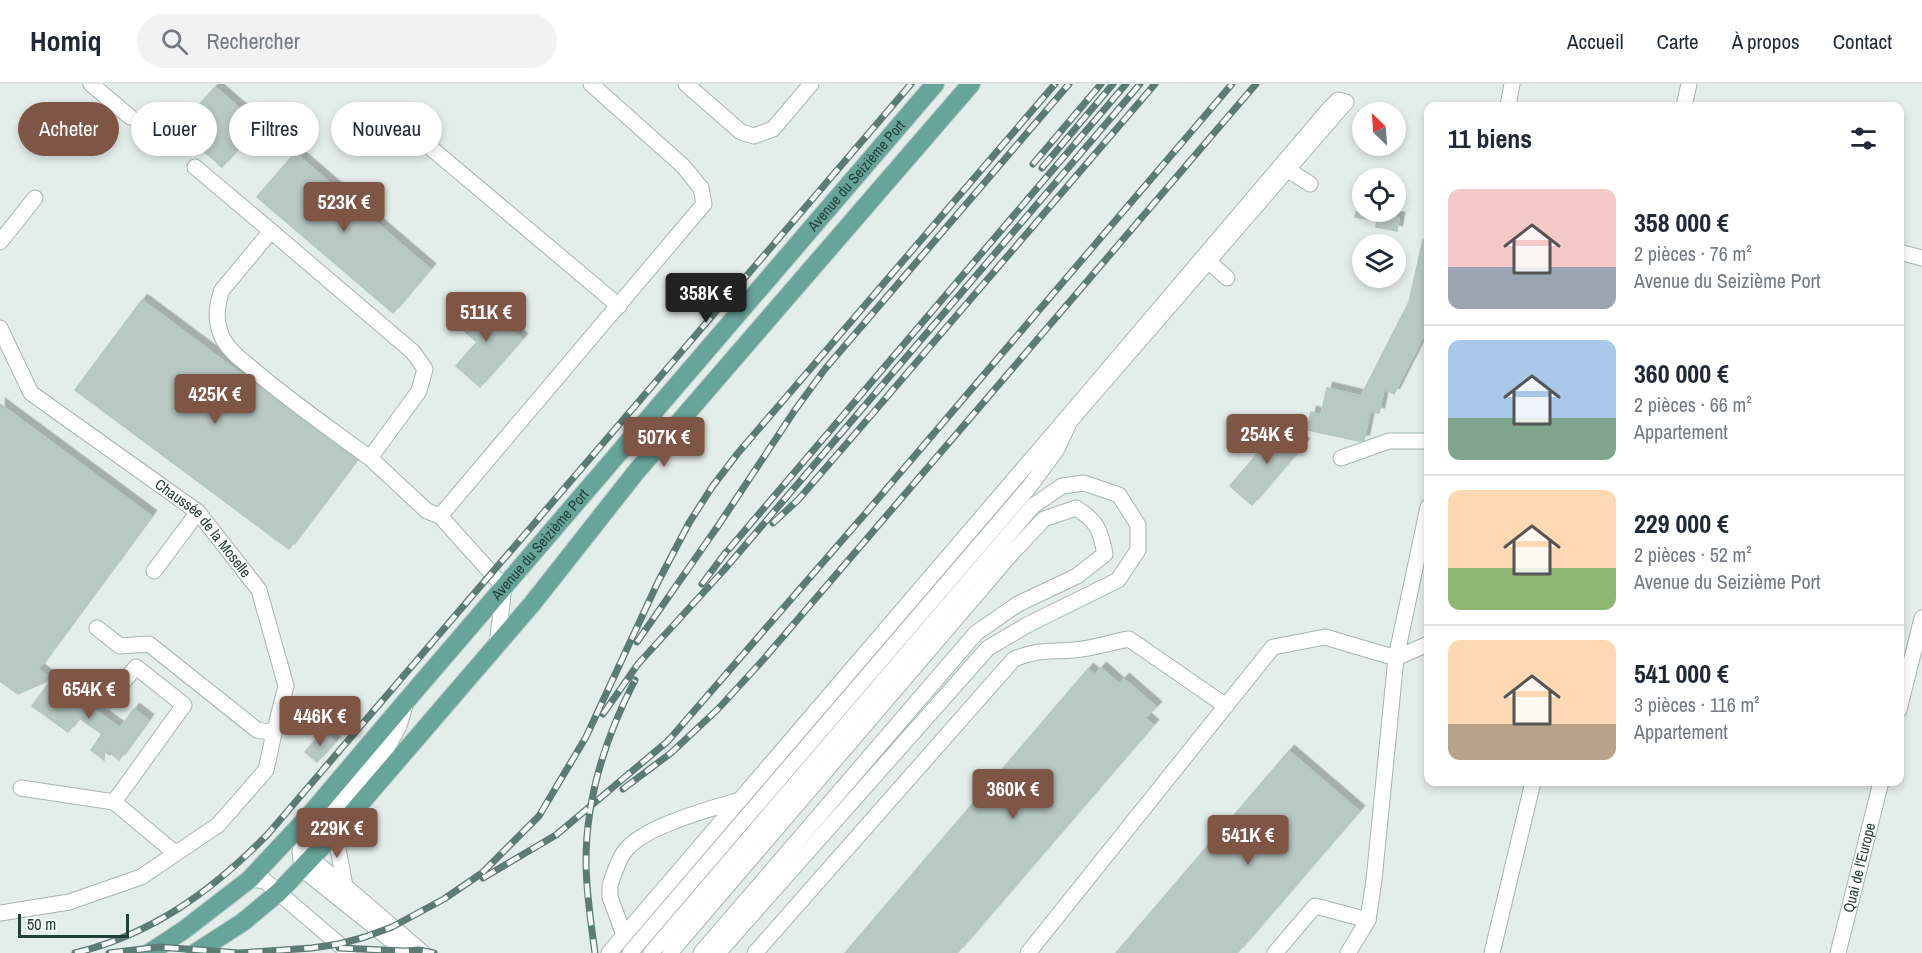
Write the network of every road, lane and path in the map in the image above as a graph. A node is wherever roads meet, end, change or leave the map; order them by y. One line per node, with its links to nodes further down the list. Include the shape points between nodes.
1 (591, 84): 23 (lane, via 683,166 701,188 704,204)
2 (686, 84): 3 (lane, via 741,132 754,136 772,129)
3 (811, 84)
4 (935, 84): 33 (main road, Avenue du Seizième Port)
5 (971, 84): 36 (main road, Avenue du Seizième Port, via 636,472)
6 (1512, 84): 9 (lane)
7 (1689, 84): 10 (lane)
8 (100, 87): 11 (lane)
9 (1509, 102)
10 (1685, 102)
11 (130, 117)
12 (440, 156): 23 (lane)
13 (195, 166): 17 (lane)
14 (1287, 170): 15 (lane); 21 (lane); 25 (lane, via 1346,102 1338,100 1329,109)
15 (1310, 184)
16 (35, 198): 18 (lane)
17 (271, 231): 27 (lane, via 413,352 425,369 419,391); 27 (lane, via 222,290 218,328 233,352 262,378)
18 (0, 242)
19 (1904, 253): 20 (lane)
20 (1922, 258)
21 (1208, 261): 22 (lane); 25 (lane)
22 (1227, 278)
23 (619, 306): 30 (lane)
24 (0, 328): 29 (lane, Chaussée de la Moselle, via 31,393)
25 (1069, 418): 46 (lane); 63 (lane, via 1057,449 1030,486)
26 (1424, 441): 28 (lane, via 1389,441)
27 (370, 458): 30 (lane, via 427,511)
28 (1341, 458)
29 (198, 512): 32 (lane); 42 (lane, Chaussée de la Moselle, via 259,590 286,686)
30 (440, 516): 33 (lane)
31 (1424, 526): 38 (lane)
32 (154, 571)
33 (504, 586): 36 (lane); 50 (main road, Avenue du Seizième Port, via 307,818)
34 (1922, 618): 39 (lane)
35 (97, 628): 42 (lane, via 120,646 149,644 257,730)
36 (498, 645): 48 (main road, Avenue du Seizième Port)
37 (1424, 646): 38 (lane)
38 (1396, 658): 41 (lane, via 1325,637 1273,646); 55 (lane)
39 (1904, 690)
40 (107, 701): 47 (lane, via 136,667 183,705)
41 (1226, 706): 68 (lane, via 1129,639 1075,650 1046,650 1014,659); 69 (lane)
42 (273, 733): 49 (lane, Chaussée de la Moselle, via 266,770 218,825)
43 (1532, 786): 72 (lane)
44 (1880, 786): 73 (lane, Quai de l'Europe)
45 (21, 788): 47 (lane)
46 (740, 800): 56 (lane); 56 (lane, via 675,820 625,851 610,885 610,897)
47 (114, 802): 49 (lane)
48 (335, 833): 50 (main road, Avenue du Seizième Port); 52 (lane)
49 (175, 853): 54 (lane, Chaussée de la Moselle, via 141,878 69,902)
50 (300, 855): 51 (main road, Avenue du Seizième Port); 52 (lane); 53 (main road, Avenue du Seizième Port); 60 (lane)
51 (250, 879): 53 (lane, via 265,880); 57 (main road, Avenue du Seizième Port)
52 (345, 886): 61 (lane)
53 (279, 892): 58 (main road, Avenue du Seizième Port, via 243,922); 59 (lane)
54 (0, 913)
55 (1368, 920): 70 (lane, via 1315,906); 71 (lane)
56 (624, 935): 62 (lane)
57 (149, 953)
58 (195, 953)
59 (349, 953)
60 (407, 953)
61 (423, 953)
62 (609, 953)
63 (630, 953)
64 (651, 953): 67 (lane, via 1033,506 1062,486 1084,483 1119,495 1138,525 1138,550 1118,580 988,648)
65 (670, 953): 66 (lane, via 1044,519 1076,507 1092,518 1101,533 1105,554 1077,576 1018,604 976,633)
66 (701, 953)
67 (718, 953)
68 (756, 953)
69 (1028, 953)
70 (1275, 953)
71 (1348, 953)
72 (1492, 953)
73 (1838, 953)

